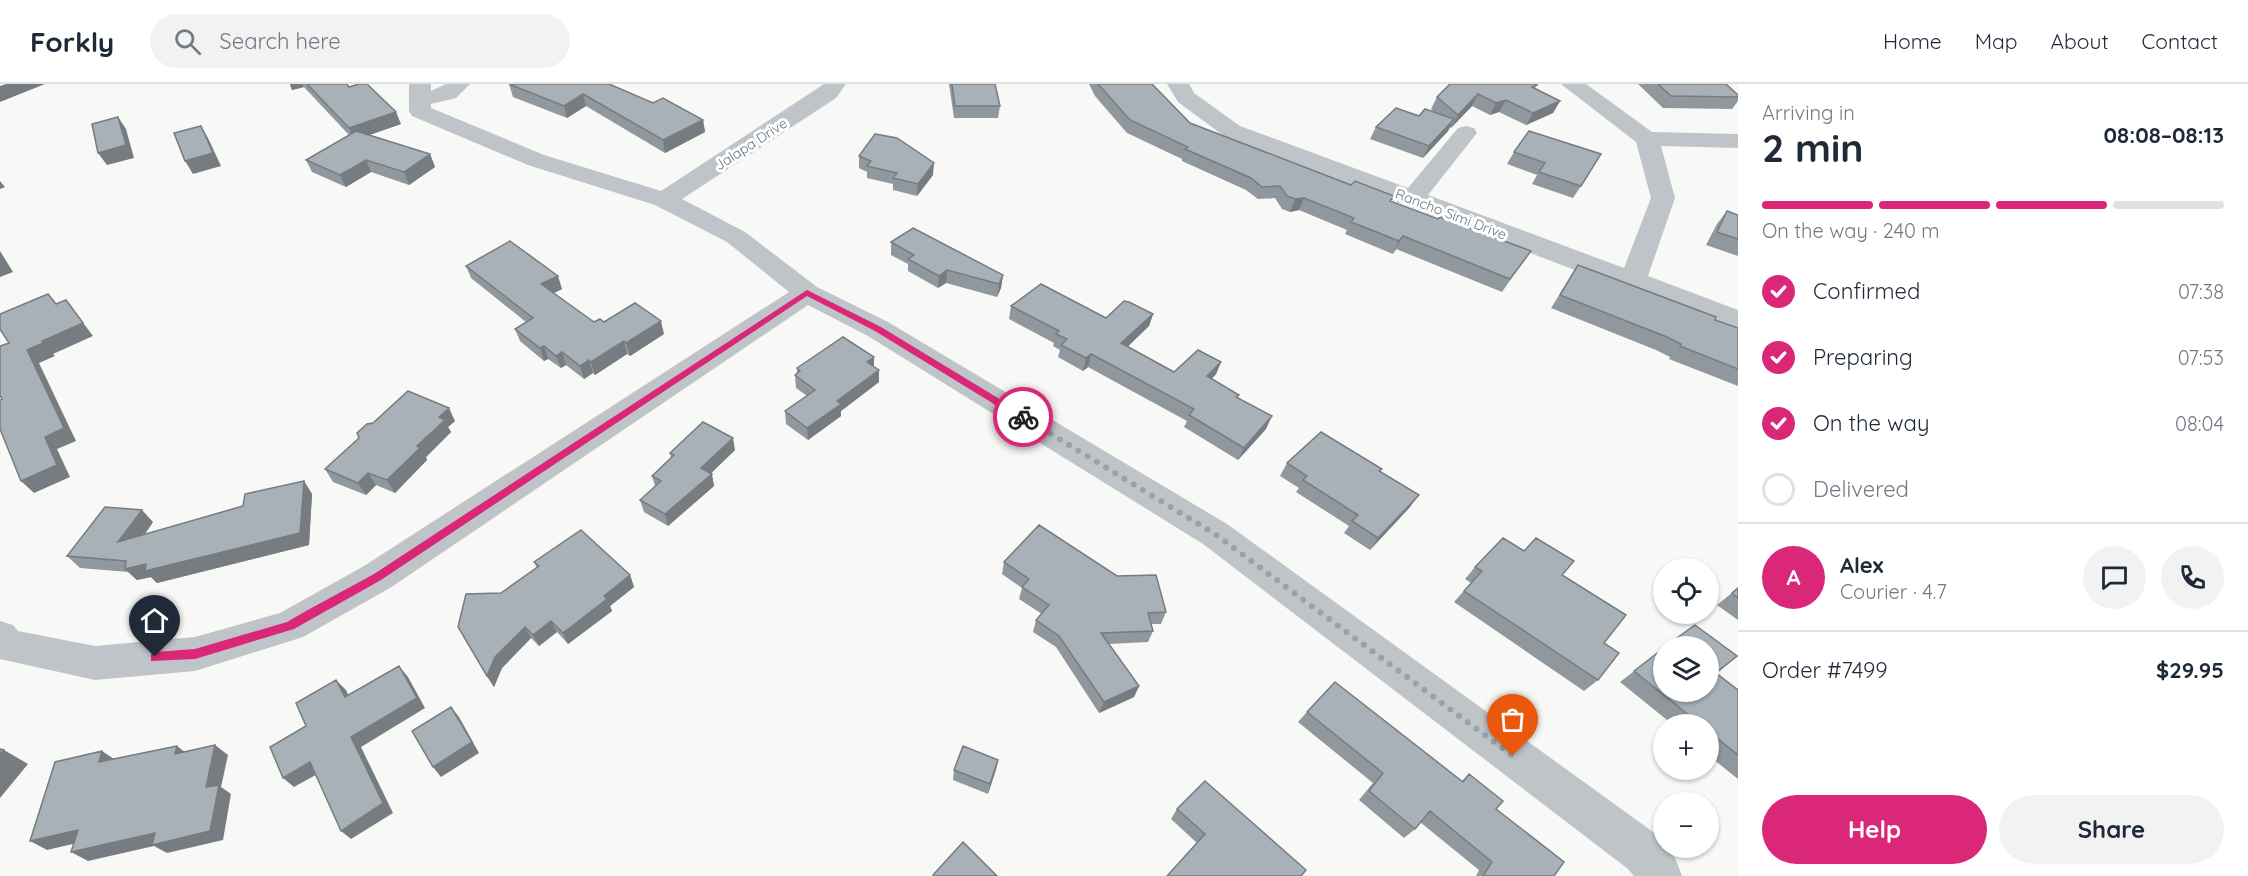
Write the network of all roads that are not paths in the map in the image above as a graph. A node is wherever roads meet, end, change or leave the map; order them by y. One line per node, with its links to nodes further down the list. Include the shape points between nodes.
1 (459, 84): 5 (street, via 448,93)
2 (835, 84): 10 (street, Jalapa Drive, via 828,93)
3 (1178, 84): 9 (street, Rancho Simi Drive, via 1186,97 1232,131)
4 (1572, 84): 7 (street)
5 (420, 92): 10 (street, via 420,111 536,160)
6 (1466, 133): 9 (street)
7 (1647, 139): 8 (street); 11 (street, via 1663,198)
8 (1738, 141)
9 (1412, 199): 11 (street, Rancho Simi Drive)
10 (664, 200): 12 (street, via 736,237)
11 (1632, 282): 13 (street, Rancho Simi Drive)
12 (807, 293): 14 (street, via 377,577 290,626 195,654 95,663 7,645); 15 (street, via 878,329 1215,534 1644,853)
13 (1738, 320)
14 (0, 637)
15 (1659, 876)

